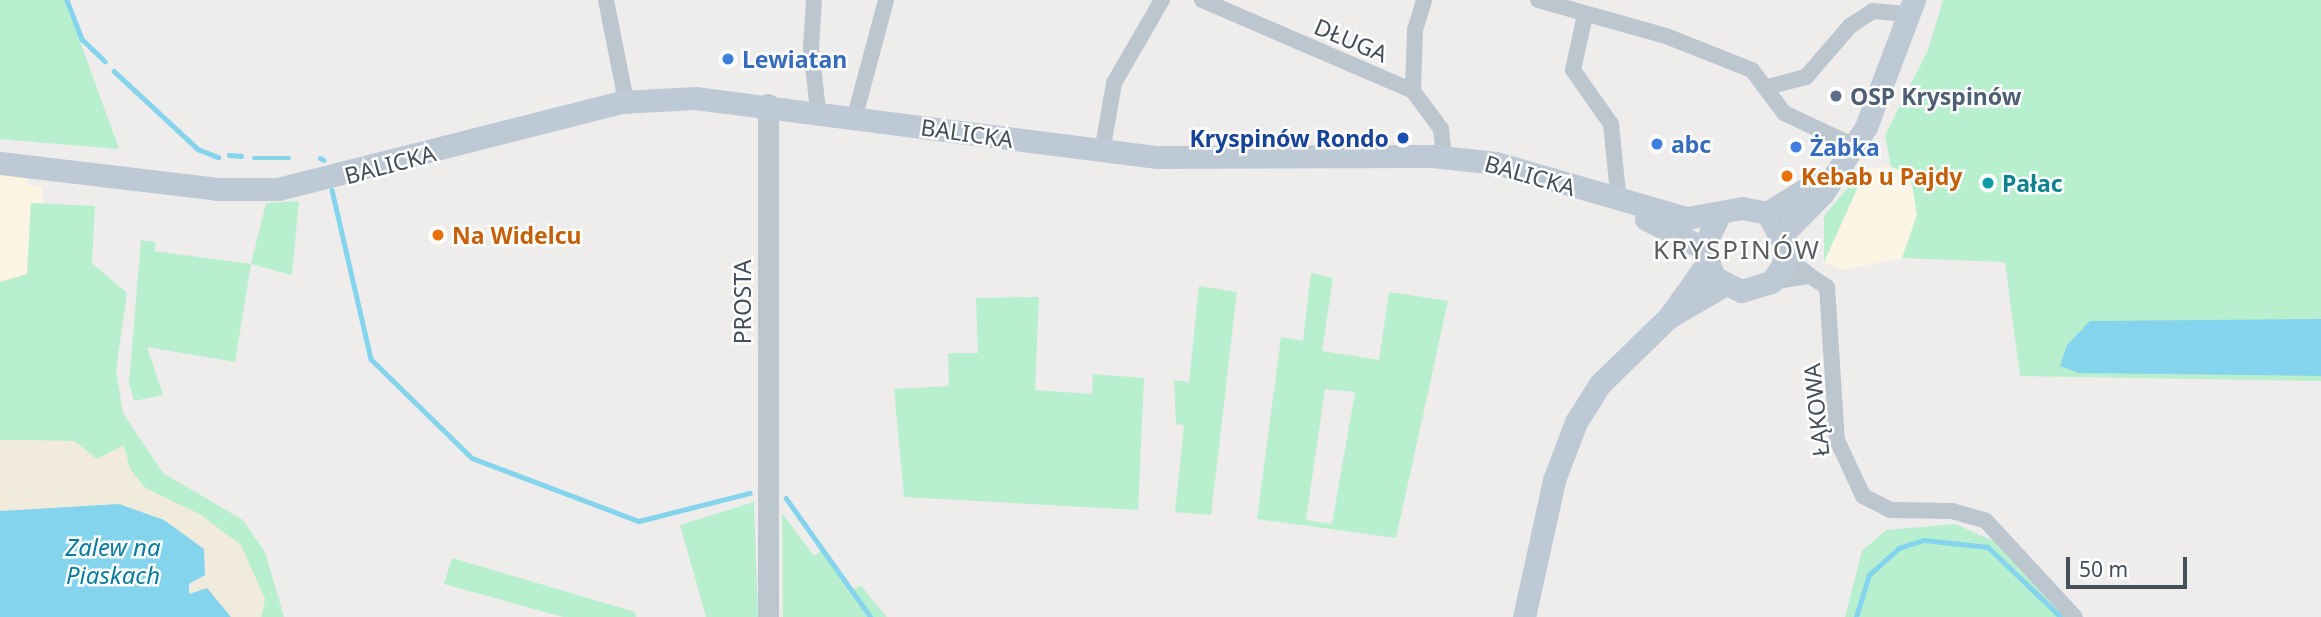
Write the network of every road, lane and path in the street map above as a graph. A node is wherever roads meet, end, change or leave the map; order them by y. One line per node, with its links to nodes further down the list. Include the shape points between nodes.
1 (606, 0): 12 (street, via 624,91)
2 (814, 0): 14 (street, via 811,48)
3 (886, 0): 15 (street)
4 (1162, 0): 17 (street, via 1114,83)
5 (1202, 0): 11 (street, DŁUGA)
6 (1424, 0): 11 (street, via 1415,30)
7 (1538, 0): 9 (street)
8 (1911, 7): 10 (street, via 1873,11 1850,26 1806,77); 16 (main road)
9 (1585, 15): 10 (street, via 1666,36 1752,70); 21 (street, via 1573,70 1611,124)
10 (1768, 87): 16 (street, via 1784,113)
11 (1413, 91): 18 (street, via 1441,129)
12 (621, 102): 13 (main road, BALICKA, via 695,98); 19 (main road, BALICKA, via 319,182 218,189)
13 (768, 104): 14 (main road, BALICKA); 30 (street, PROSTA)
14 (818, 110): 15 (main road, BALICKA)
15 (855, 116): 17 (main road, BALICKA)
16 (1854, 146): 20 (main road)
17 (1102, 152): 18 (main road, BALICKA, via 1212,159)
18 (1444, 157): 21 (main road, BALICKA, via 1506,165)
19 (0, 163)
20 (1836, 169): 22 (main road); 24 (main road)
21 (1619, 203): 23 (main road, BALICKA, via 1698,220); 25 (main road, BALICKA)
22 (1767, 213): 23 (main road, via 1742,208); 24 (main road)
23 (1719, 215): 25 (main road)
24 (1784, 245): 26 (street, ŁĄKOWA); 27 (main road)
25 (1705, 256): 28 (main road); 29 (main road)
26 (1810, 276): 27 (street); 32 (street, ŁĄKOWA, via 1827,286 1837,440 1854,485 1890,510 1952,511 1986,522)
27 (1770, 282): 28 (main road, via 1748,291)
28 (1724, 285): 29 (main road)
29 (1669, 317): 31 (main road, via 1600,384 1568,437)
30 (768, 617)
31 (1524, 617)
32 (2075, 617)

